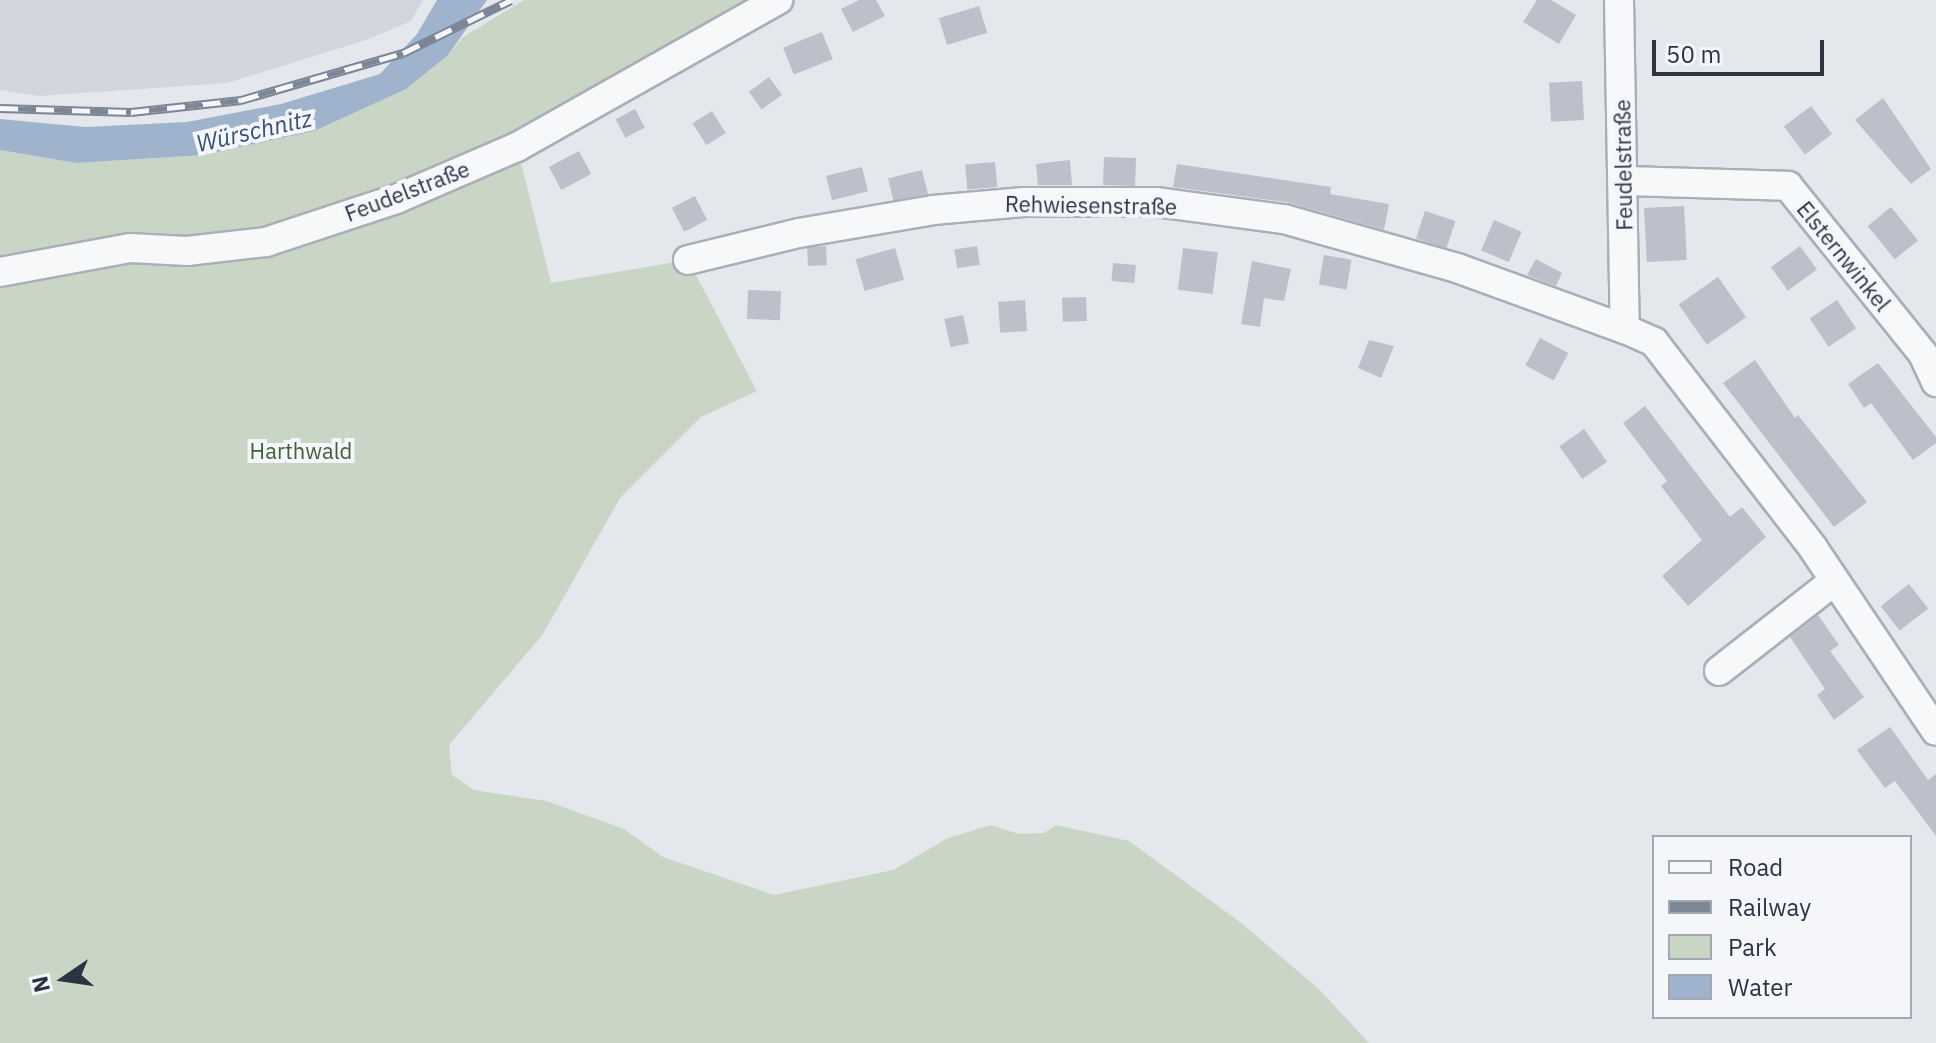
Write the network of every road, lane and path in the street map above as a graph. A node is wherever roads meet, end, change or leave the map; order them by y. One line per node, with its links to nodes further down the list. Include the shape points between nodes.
1 (778, 0): 5 (street, Feudelstraße, via 517,147 396,199 266,242 187,251 130,248)
2 (1619, 0): 3 (street, Feudelstraße)
3 (1624, 181): 6 (street, Feudelstraße); 7 (street, Elsternwinkel, via 1788,186 1923,354)
4 (688, 260): 6 (street, Rehwiesenstraße, via 799,233 933,210 1024,202 1156,202 1284,219 1457,268)
5 (0, 272)
6 (1625, 329): 8 (street, via 1654,342)
7 (1936, 382)
8 (1834, 581): 9 (street); 10 (street)
9 (1719, 671)
10 (1936, 731)

